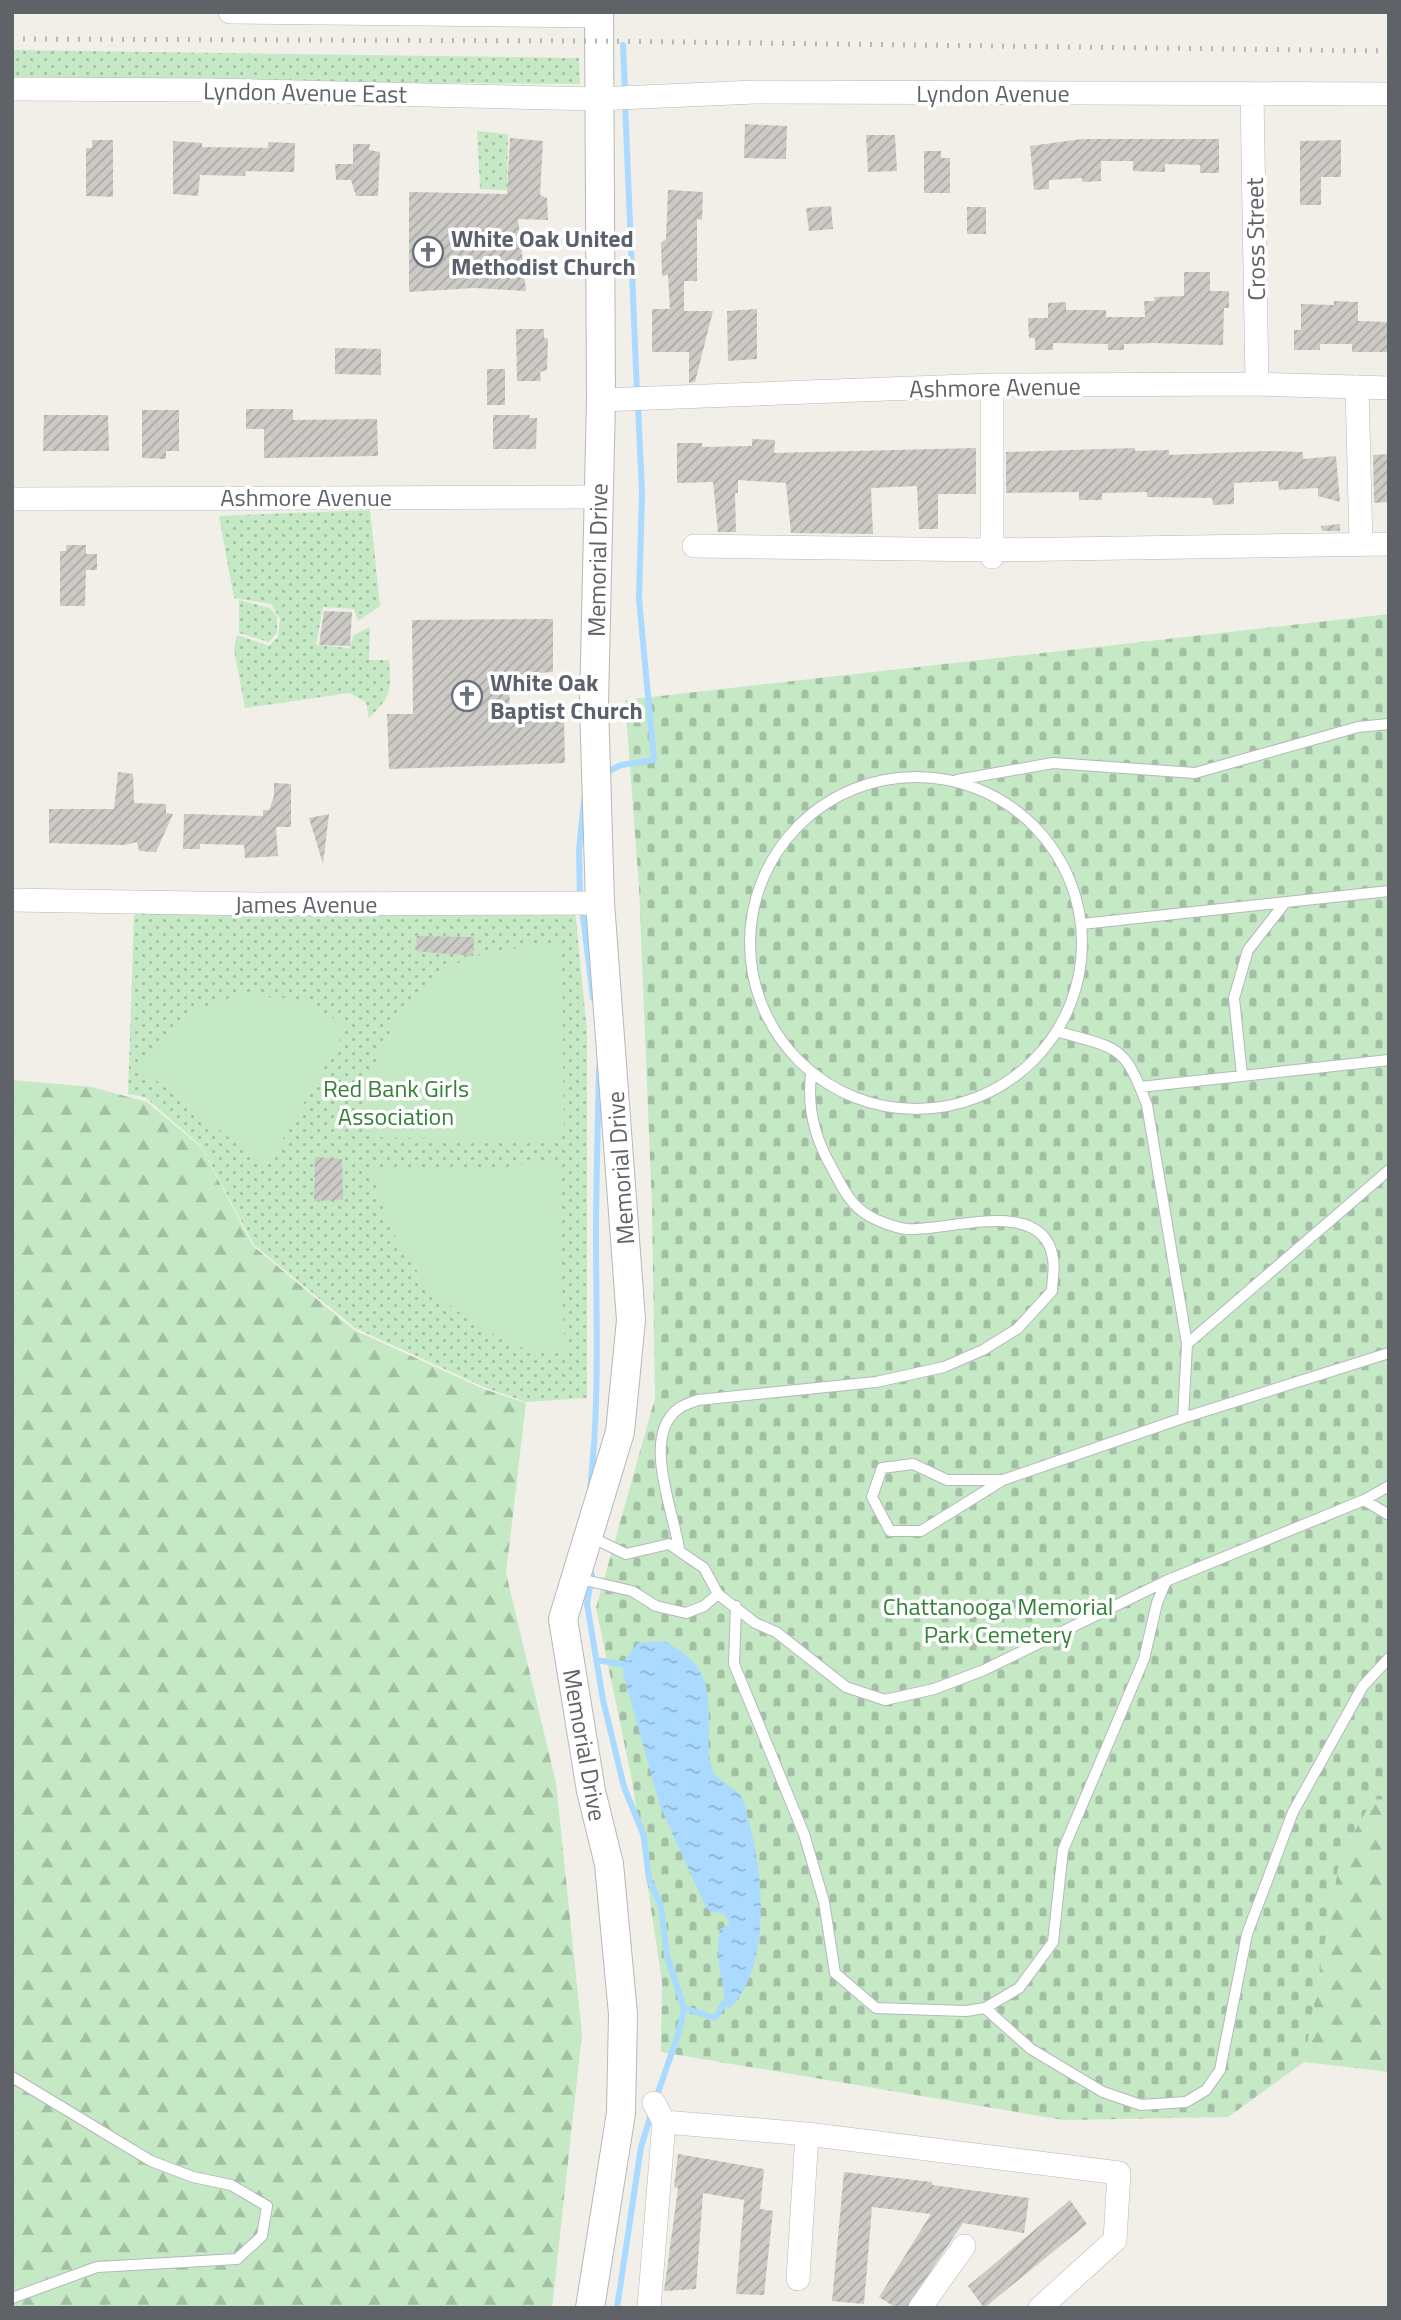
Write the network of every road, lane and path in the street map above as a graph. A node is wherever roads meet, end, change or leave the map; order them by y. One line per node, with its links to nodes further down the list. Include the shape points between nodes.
1 (230, 12): 2 (street)
2 (599, 14): 6 (street, Memorial Drive)
3 (12, 89): 6 (street, Lyndon Avenue East)
4 (1252, 94): 5 (street, Lyndon Avenue); 6 (street, Lyndon Avenue, via 755,92); 7 (street, Cross Street)
5 (1389, 94)
6 (597, 99): 11 (street, Memorial Drive)
7 (1257, 384): 8 (street, Ashmore Avenue); 9 (street, Ashmore Avenue)
8 (992, 385): 11 (street, Ashmore Avenue); 17 (street)
9 (1357, 387): 10 (street, Ashmore Avenue); 14 (street)
10 (1389, 388)
11 (601, 400): 12 (street, Memorial Drive)
12 (599, 496): 13 (street, Ashmore Avenue); 22 (street, Memorial Drive, via 594,704)
13 (12, 499)
14 (1361, 544): 15 (street); 17 (street)
15 (1389, 544)
16 (694, 546): 17 (street)
17 (992, 553)
18 (1389, 724): 19 (lane, via 1358,727 1195,773 1053,763)
19 (957, 780): 24 (lane, via 1002,799 1039,830 1067,870); 28 (lane, via 893,776 832,797 783,840 754,898 749,962 769,1024)
20 (1389, 891): 23 (lane)
21 (12, 901): 22 (street, James Avenue)
22 (600, 903): 38 (street, Memorial Drive, via 631,1320 620,1432)
23 (1284, 904): 24 (lane); 27 (lane, via 1248,950 1234,998)
24 (1082, 924): 25 (lane, via 1081,976)
25 (1059, 1031): 28 (lane, via 1022,1074 972,1102 916,1111 860,1101); 29 (lane, via 1115,1048 1134,1071)
26 (1389, 1060): 27 (lane)
27 (1242, 1075): 29 (lane)
28 (811, 1076): 39 (lane, via 808,1102 813,1124 850,1201 871,1217 906,1229 988,1220 1025,1224 1044,1236 1054,1257 1052,1291 1017,1329 944,1367 876,1381 698,1400 677,1409 660,1447)
29 (1140, 1087): 31 (lane, via 1147,1105)
30 (1389, 1170): 31 (lane)
31 (1187, 1344): 33 (lane)
32 (1389, 1353): 33 (lane)
33 (1183, 1418): 34 (lane)
34 (1003, 1480): 34 (lane, via 921,1531 890,1531 872,1497 882,1468 913,1464 947,1480)
35 (1389, 1486): 36 (lane)
36 (1364, 1500): 37 (lane); 41 (lane)
37 (1389, 1515)
38 (589, 1536): 39 (lane, via 626,1554 669,1544); 40 (street, Memorial Drive)
39 (679, 1549): 42 (lane, via 704,1568)
40 (576, 1578): 42 (lane, via 632,1591 656,1606 686,1613); 51 (street, Memorial Drive, via 563,1619 591,1791 609,1864 623,2014 621,2113)
41 (1166, 1581): 43 (lane, via 984,1670 934,1689 885,1700 846,1687); 45 (lane, via 1144,1659 1063,1850 1053,1942 1019,1988)
42 (718, 1594): 43 (lane)
43 (736, 1605): 45 (lane, via 734,1664 804,1834 824,1902 835,1973 876,2008)
44 (1389, 1658): 45 (lane, via 1363,1686 1293,1812 1247,1934 1220,2070 1206,2090 1186,2102 1141,2105 1103,2092 1031,2049)
45 (985, 2008)
46 (12, 2077): 50 (lane, via 151,2161 231,2185 267,2206 262,2236 237,2259 97,2267)
47 (807, 2134): 49 (street); 52 (street, via 659,2113); 54 (street, via 1119,2174 1115,2240)
48 (964, 2246): 53 (street)
49 (797, 2279)
50 (12, 2298)
51 (590, 2308)
52 (649, 2308)
53 (920, 2308)
54 (1040, 2308)

